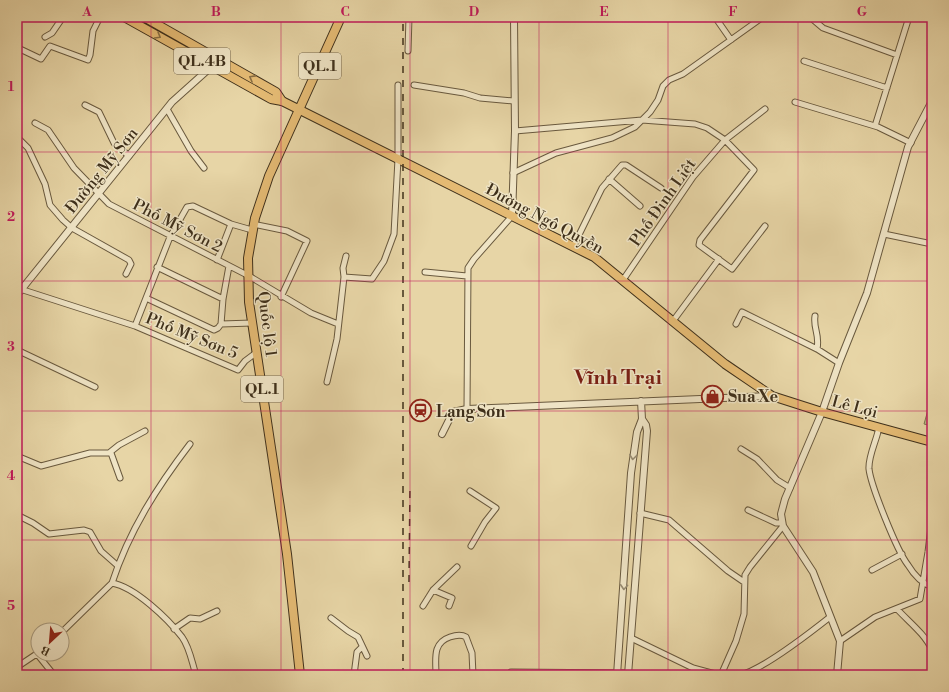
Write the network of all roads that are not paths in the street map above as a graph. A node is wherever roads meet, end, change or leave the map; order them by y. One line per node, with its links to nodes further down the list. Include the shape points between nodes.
1 (63, 17): 13 (street, via 52,33)
2 (100, 17): 15 (street, via 93,31 88,60 50,46 41,59)
3 (124, 17): 12 (main road, Đường Ngô Quyền / QL.4B)
4 (144, 17): 18 (main road, Đường Ngô Quyền / QL.4B)
5 (341, 17): 31 (main road, Quốc lộ 1 / QL.1)
6 (409, 17): 16 (street)
7 (514, 17): 24 (street)
8 (715, 17): 14 (street)
9 (764, 17): 14 (street)
10 (810, 17): 17 (street, via 823,28)
11 (909, 17): 17 (street)
12 (133, 19): 20 (main road, Đường Ngô Quyền / QL.4B, one-way to 20)
13 (45, 37)
14 (731, 40): 32 (street, via 683,74 669,80 663,86 650,112)
15 (20, 49)
16 (408, 51)
17 (897, 55): 23 (street)
18 (216, 59): 20 (main road); 26 (main road, Đường Ngô Quyền / QL.4B, one-way to 18, via 276,92)
19 (804, 61): 23 (street)
20 (211, 67): 26 (main road, Đường Ngô Quyền / QL.4B); 30 (street, Đường Mỹ Sơn)
21 (398, 85): 40 (street)
22 (414, 85): 24 (street, via 464,93 474,98)
23 (887, 88): 34 (street)
24 (514, 101): 35 (street)
25 (932, 101): 38 (street)
26 (282, 102): 31 (main road, Đường Ngô Quyền)
27 (795, 102): 34 (street)
28 (85, 105): 39 (street, via 99,112 114,143)
29 (765, 108): 37 (street, Phố Đinh Liệt)
30 (167, 109): 39 (street, Đường Mỹ Sơn); 41 (street)
31 (300, 110): 40 (main road, Đường Ngô Quyền); 50 (main road, Quốc lộ 1 / QL.1, via 269,176)
32 (642, 120): 35 (street); 37 (street, via 694,124 707,128); 42 (street, via 635,128 612,138 556,153)
33 (35, 123): 45 (street, Phố Mỹ Sơn 2, via 48,130 74,168)
34 (875, 126): 38 (street)
35 (515, 131): 42 (street)
36 (17, 136): 51 (street, via 28,148 45,184 50,205)
37 (725, 140): 57 (street, via 754,170 700,240 699,245 702,248); 66 (street, Phố Đinh Liệt, via 693,177)
38 (911, 142): 52 (street)
39 (129, 156): 45 (street, Đường Mỹ Sơn)
40 (398, 159): 47 (main road, Đường Ngô Quyền); 65 (street, via 394,234 384,261 372,280)
41 (204, 168)
42 (513, 173): 47 (street)
43 (609, 179): 44 (street, via 624,164); 46 (street); 55 (street)
44 (661, 188)
45 (98, 195): 51 (street, Đường Mỹ Sơn); 53 (street, Phố Mỹ Sơn 2, via 109,204)
46 (640, 206)
47 (512, 216): 55 (main road, Đường Ngô Quyền); 64 (street, via 474,259 468,268)
48 (232, 224): 50 (street); 53 (street, via 193,206 186,207); 58 (street)
49 (765, 226): 57 (street, via 732,269)
50 (253, 227): 63 (main road, Quốc lộ 1 / QL.1); 68 (street, via 287,231 307,241)
51 (72, 228): 62 (street, via 129,260 131,264); 67 (street, Đường Mỹ Sơn)
52 (884, 234): 54 (street); 81 (street, via 867,293)
53 (170, 237): 58 (street, Phố Mỹ Sơn 2); 60 (street)
54 (932, 244)
55 (573, 247): 66 (main road, Đường Ngô Quyền, via 594,257)
56 (346, 256): 65 (street)
57 (719, 259): 72 (street)
58 (216, 260): 59 (street, Phố Mỹ Sơn 2)
59 (229, 266): 63 (street, Phố Mỹ Sơn 2); 70 (street)
60 (157, 267): 69 (street); 70 (street)
61 (425, 272): 64 (street)
62 (126, 274)
63 (248, 276): 68 (street, Phố Mỹ Sơn 2); 73 (main road, Quốc lộ 1 / QL.1)
64 (467, 276): 86 (street)
65 (344, 277): 75 (street)
66 (623, 280): 72 (main road, Đường Ngô Quyền)
67 (18, 290): 77 (street)
68 (281, 297): 75 (street, Phố Mỹ Sơn 2)
69 (146, 298): 74 (street, via 214,330); 77 (street)
70 (223, 299): 74 (street)
71 (815, 316): 78 (street, via 814,322 819,336)
72 (673, 321): 84 (main road, Đường Ngô Quyền, via 725,364)
73 (252, 323): 74 (street); 80 (main road, Quốc lộ 1 / QL.1)
74 (221, 324)
75 (338, 324): 82 (street)
76 (736, 324): 78 (street, via 742,312)
77 (135, 326): 80 (street, Phố Mỹ Sơn 5, via 238,370 245,360)
78 (817, 349): 81 (street)
79 (17, 350): 83 (street)
80 (256, 352): 139 (main road, Quốc lộ 1 / QL.1, via 287,554)
81 (839, 363): 87 (street)
82 (327, 382)
83 (95, 387)
84 (772, 396): 85 (street); 87 (main road, Lê Lợi)
85 (641, 401): 86 (street); 88 (street)
86 (467, 409): 91 (street, via 453,412)
87 (822, 412): 89 (main road, Lê Lợi); 100 (street)
88 (642, 419): 97 (street, one-way to 97, via 637,432); 98 (street, via 647,431)
89 (879, 427): 92 (main road, Lê Lợi); 110 (street, via 869,468 879,500)
90 (145, 431): 95 (street)
91 (442, 434)
92 (932, 442)
93 (190, 444): 111 (street, via 154,494 135,527)
94 (741, 449): 100 (street, via 757,459 777,480)
95 (111, 452): 96 (street, via 90,454 41,466); 99 (street)
96 (17, 456)
97 (631, 473): 98 (street); 107 (street)
98 (643, 474): 103 (street)
99 (120, 478)
100 (790, 488): 106 (street, via 782,508)
101 (470, 491): 109 (street, via 496,508)
102 (748, 510): 106 (street)
103 (640, 513): 108 (street); 114 (street, via 669,520)
104 (17, 515): 111 (street, via 49,534 84,530 90,532 100,551)
105 (932, 519): 116 (street)
106 (783, 525): 114 (street, via 750,567); 123 (street, via 813,572)
107 (627, 539): 108 (street); 127 (street, one-way to 127)
108 (638, 539): 128 (street)
109 (471, 546)
110 (902, 554): 113 (street); 116 (street, via 907,565)
111 (118, 566): 115 (street)
112 (457, 567): 118 (street)
113 (872, 570)
114 (744, 582): 146 (street, via 744,614 738,635)
115 (112, 583): 125 (street); 126 (street, via 136,594)
116 (923, 584): 117 (street); 121 (street, via 920,599)
117 (932, 588)
118 (434, 590): 119 (street); 120 (street, via 452,598)
119 (423, 606)
120 (449, 606)
121 (897, 609): 130 (street, via 875,617); 132 (street, via 920,632)
122 (217, 611): 126 (street, via 200,619 190,618)
123 (830, 617): 130 (street); 147 (street, via 756,668)
124 (331, 618): 131 (street, via 358,637)
125 (70, 624)
126 (174, 629): 142 (street, via 187,646)
127 (621, 629): 128 (street); 138 (street)
128 (632, 631): 129 (street)
129 (632, 638): 140 (street); 146 (street, via 693,668)
130 (840, 641): 148 (street)
131 (362, 647): 133 (street); 143 (street, via 357,652)
132 (932, 650)
133 (367, 656)
134 (30, 658): 136 (street)
135 (44, 662): 141 (street)
136 (17, 667)
137 (511, 672): 138 (street)
138 (617, 673): 140 (street)
139 (298, 674)
140 (628, 674)
141 (54, 675)
142 (196, 675)
143 (354, 675)
144 (436, 675): 145 (street, via 436,651 442,640 463,635 469,641 472,653)
145 (473, 675)
146 (720, 675)
147 (740, 675)
148 (836, 675)

